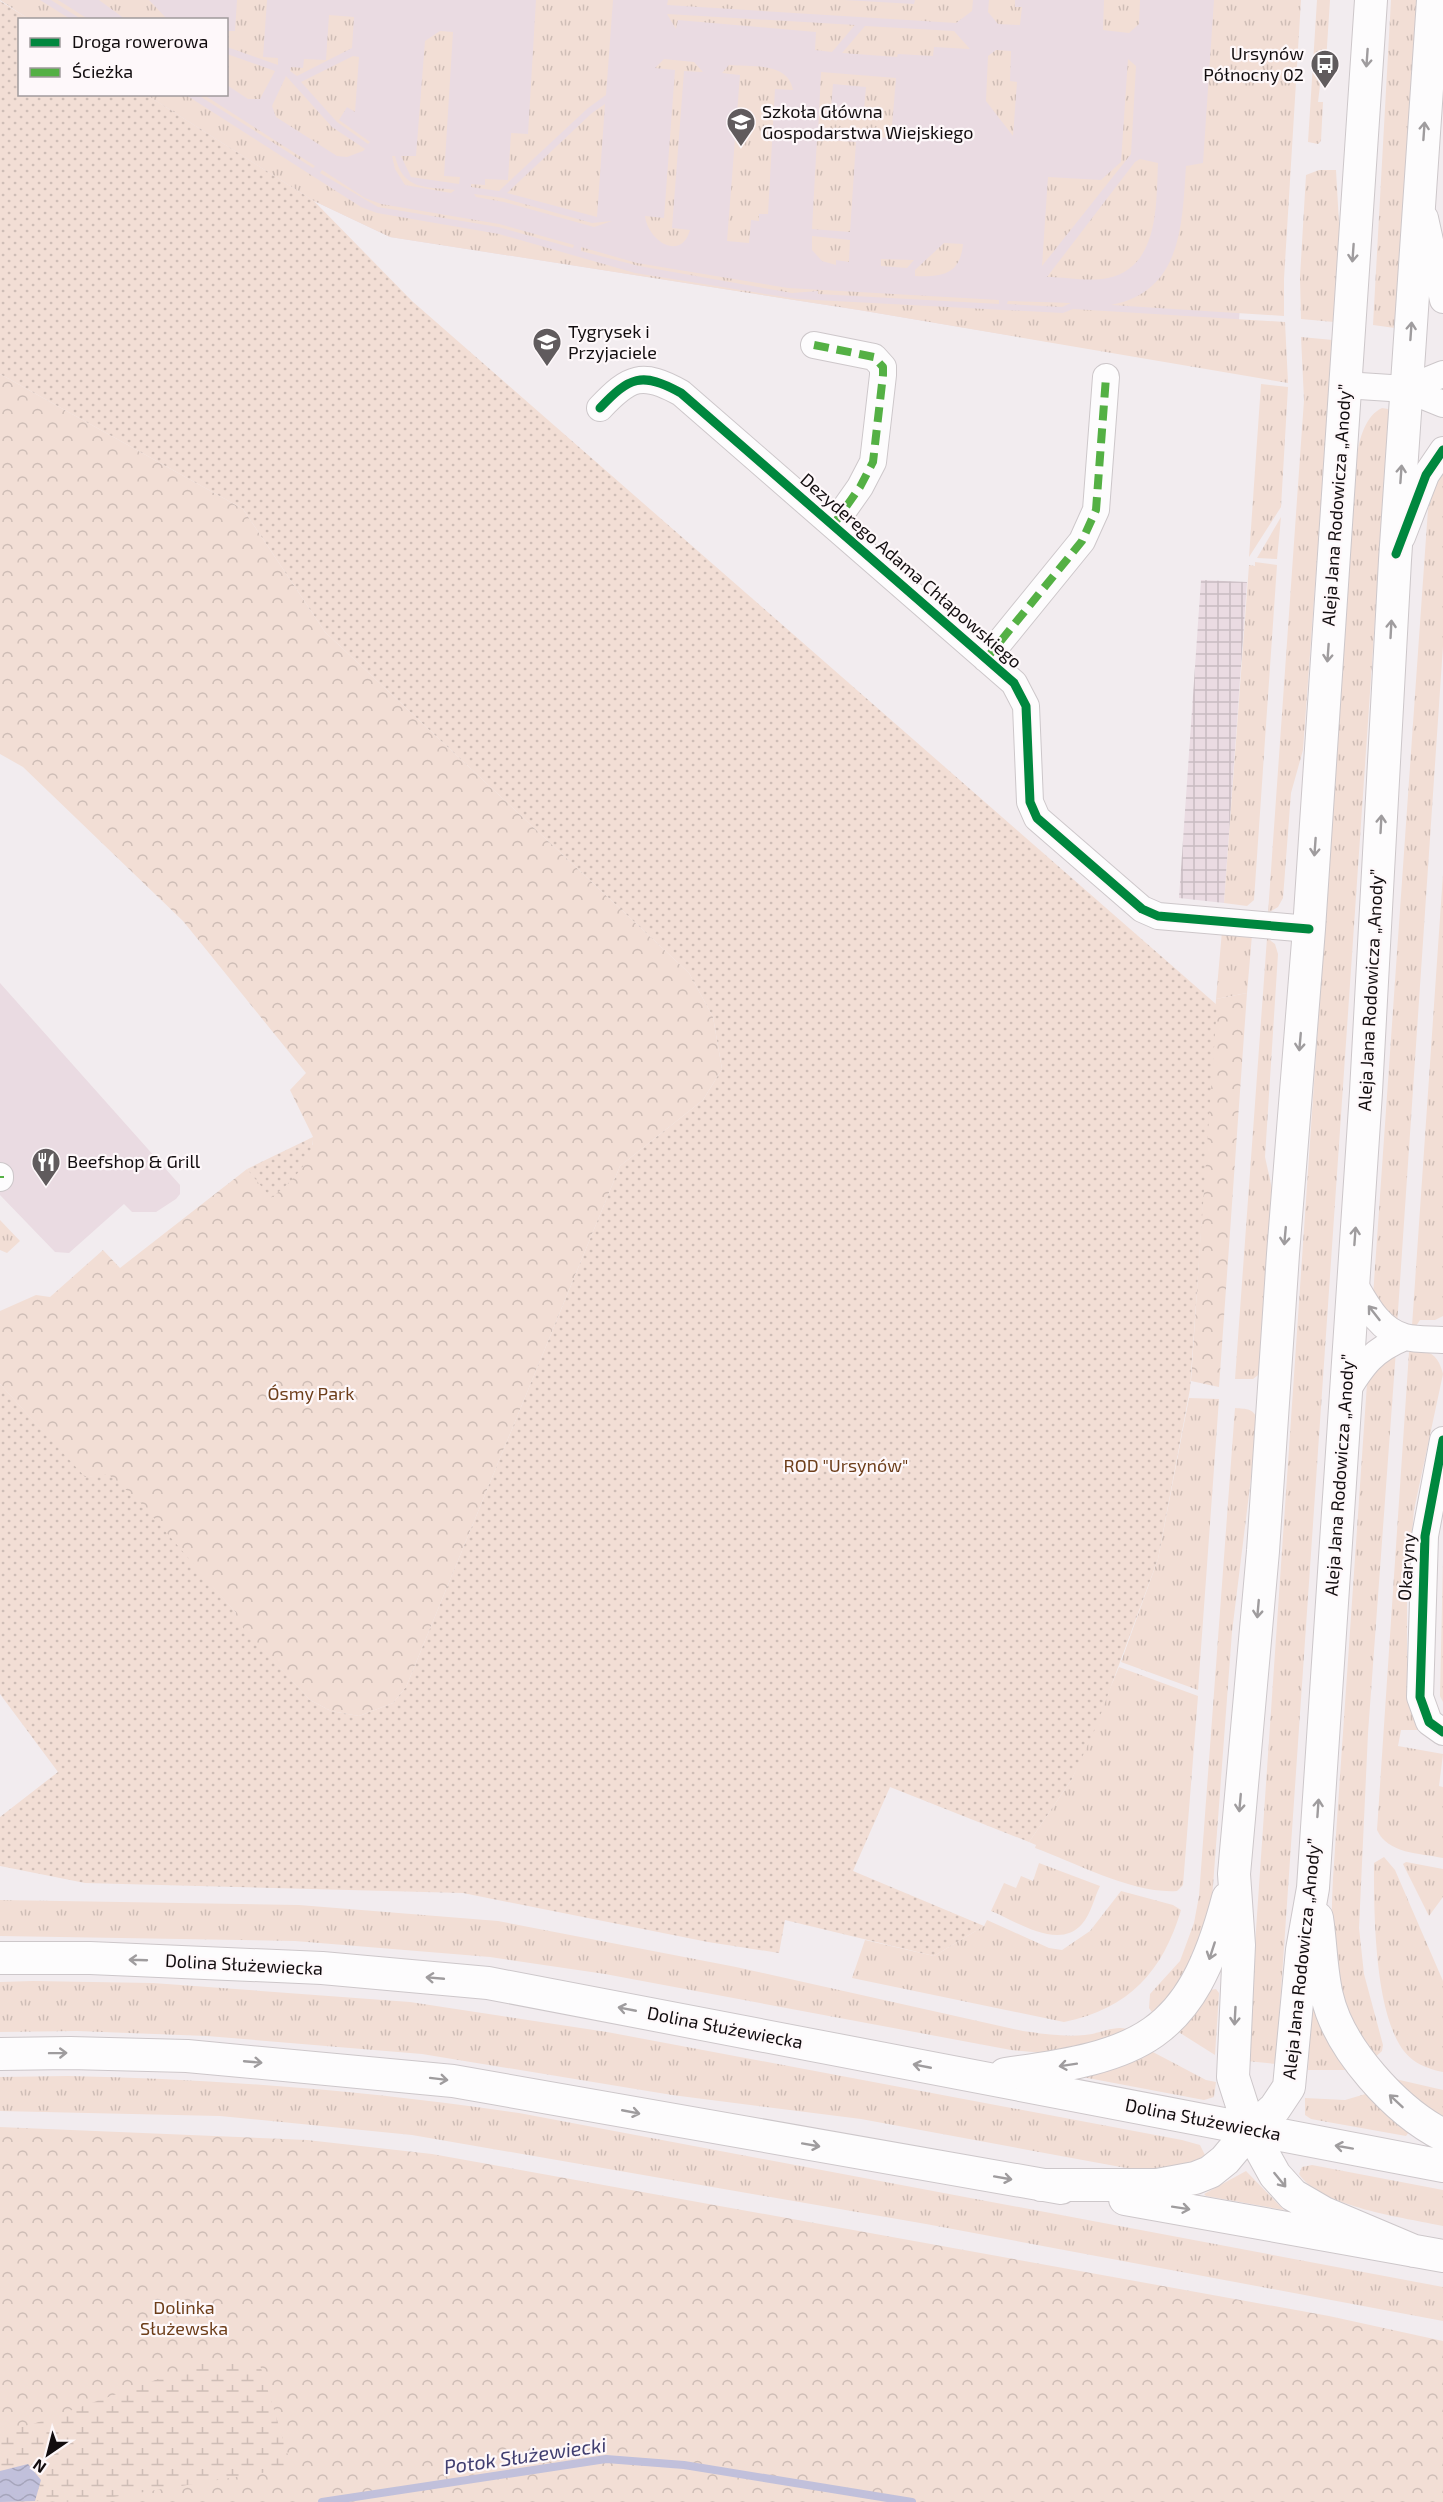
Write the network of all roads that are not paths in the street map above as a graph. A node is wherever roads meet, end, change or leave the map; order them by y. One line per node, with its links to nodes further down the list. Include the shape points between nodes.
1 (1371, 0): 8 (main road, Aleja Jana Rodowicza „Anody”, one-way to 8)
2 (1432, 0): 3 (main road, Aleja Jana Rodowicza „Anody”, one-way to 2)
3 (1420, 189): 4 (street); 9 (main road, Aleja Jana Rodowicza „Anody”, one-way to 3)
4 (1443, 300)
5 (814, 345): 13 (street, Dezyderego Adama Chłapowskiego, via 874,357 883,367 873,462)
6 (1443, 374): 9 (street)
7 (1106, 377): 15 (street, Dezyderego Adama Chłapowskiego, via 1096,510 1082,541)
8 (1344, 385): 9 (street); 16 (main road, Aleja Jana Rodowicza „Anody”, one-way to 16)
9 (1407, 389): 10 (street); 14 (main road, Aleja Jana Rodowicza „Anody”, one-way to 9)
10 (1443, 404)
11 (600, 408): 13 (street, Dezyderego Adama Chłapowskiego, via 628,382 666,384)
12 (1443, 450): 14 (street, via 1426,475)
13 (834, 524): 15 (street, Dezyderego Adama Chłapowskiego)
14 (1396, 554): 17 (main road, Aleja Jana Rodowicza „Anody”, one-way to 14)
15 (986, 659): 16 (street, Dezyderego Adama Chłapowskiego, via 1014,683 1026,706 1030,802 1037,818 1142,909 1158,916)
16 (1309, 929): 23 (main road, Aleja Jana Rodowicza „Anody”, one-way to 23, via 1263,1551)
17 (1352, 1280): 18 (street, one-way to 17, via 1388,1329 1375,1316); 20 (main road, Aleja Jana Rodowicza „Anody”)
18 (1405, 1337): 19 (street); 20 (street, via 1384,1346 1363,1365)
19 (1443, 1340)
20 (1345, 1394): 24 (main road, Aleja Jana Rodowicza „Anody”, one-way to 20)
21 (1443, 1440): 22 (street, Okaryny, via 1425,1536 1420,1697 1429,1722)
22 (1443, 1732)
23 (1234, 1874): 27 (main road, one-way to 27, via 1208,1963 1185,2002 1157,2030 1114,2053 1075,2064); 28 (main road, Aleja Jana Rodowicza „Anody”, one-way to 28, via 1239,1945 1233,2077)
24 (1313, 1888): 28 (main road, Aleja Jana Rodowicza „Anody”, via 1302,1950 1289,2087 1275,2108); 29 (main road, one-way to 24, via 1414,2118 1389,2095 1343,2034 1327,1997)
25 (0, 1958): 27 (main road, Dolina Służewiecka, one-way to 25, via 488,1983 322,1968)
26 (0, 2054): 31 (main road, one-way to 31, via 187,2056 442,2079)
27 (980, 2077): 28 (main road, Dolina Służewiecka)
28 (1250, 2130): 30 (main road, Dolina Służewiecka, one-way to 28); 31 (main road, via 1225,2160 1195,2178 1157,2185); 32 (main road, one-way to 32, via 1275,2175 1293,2195 1324,2213)
29 (1443, 2135)
30 (1443, 2166)
31 (1041, 2185): 32 (main road, one-way to 32)
32 (1428, 2253)

